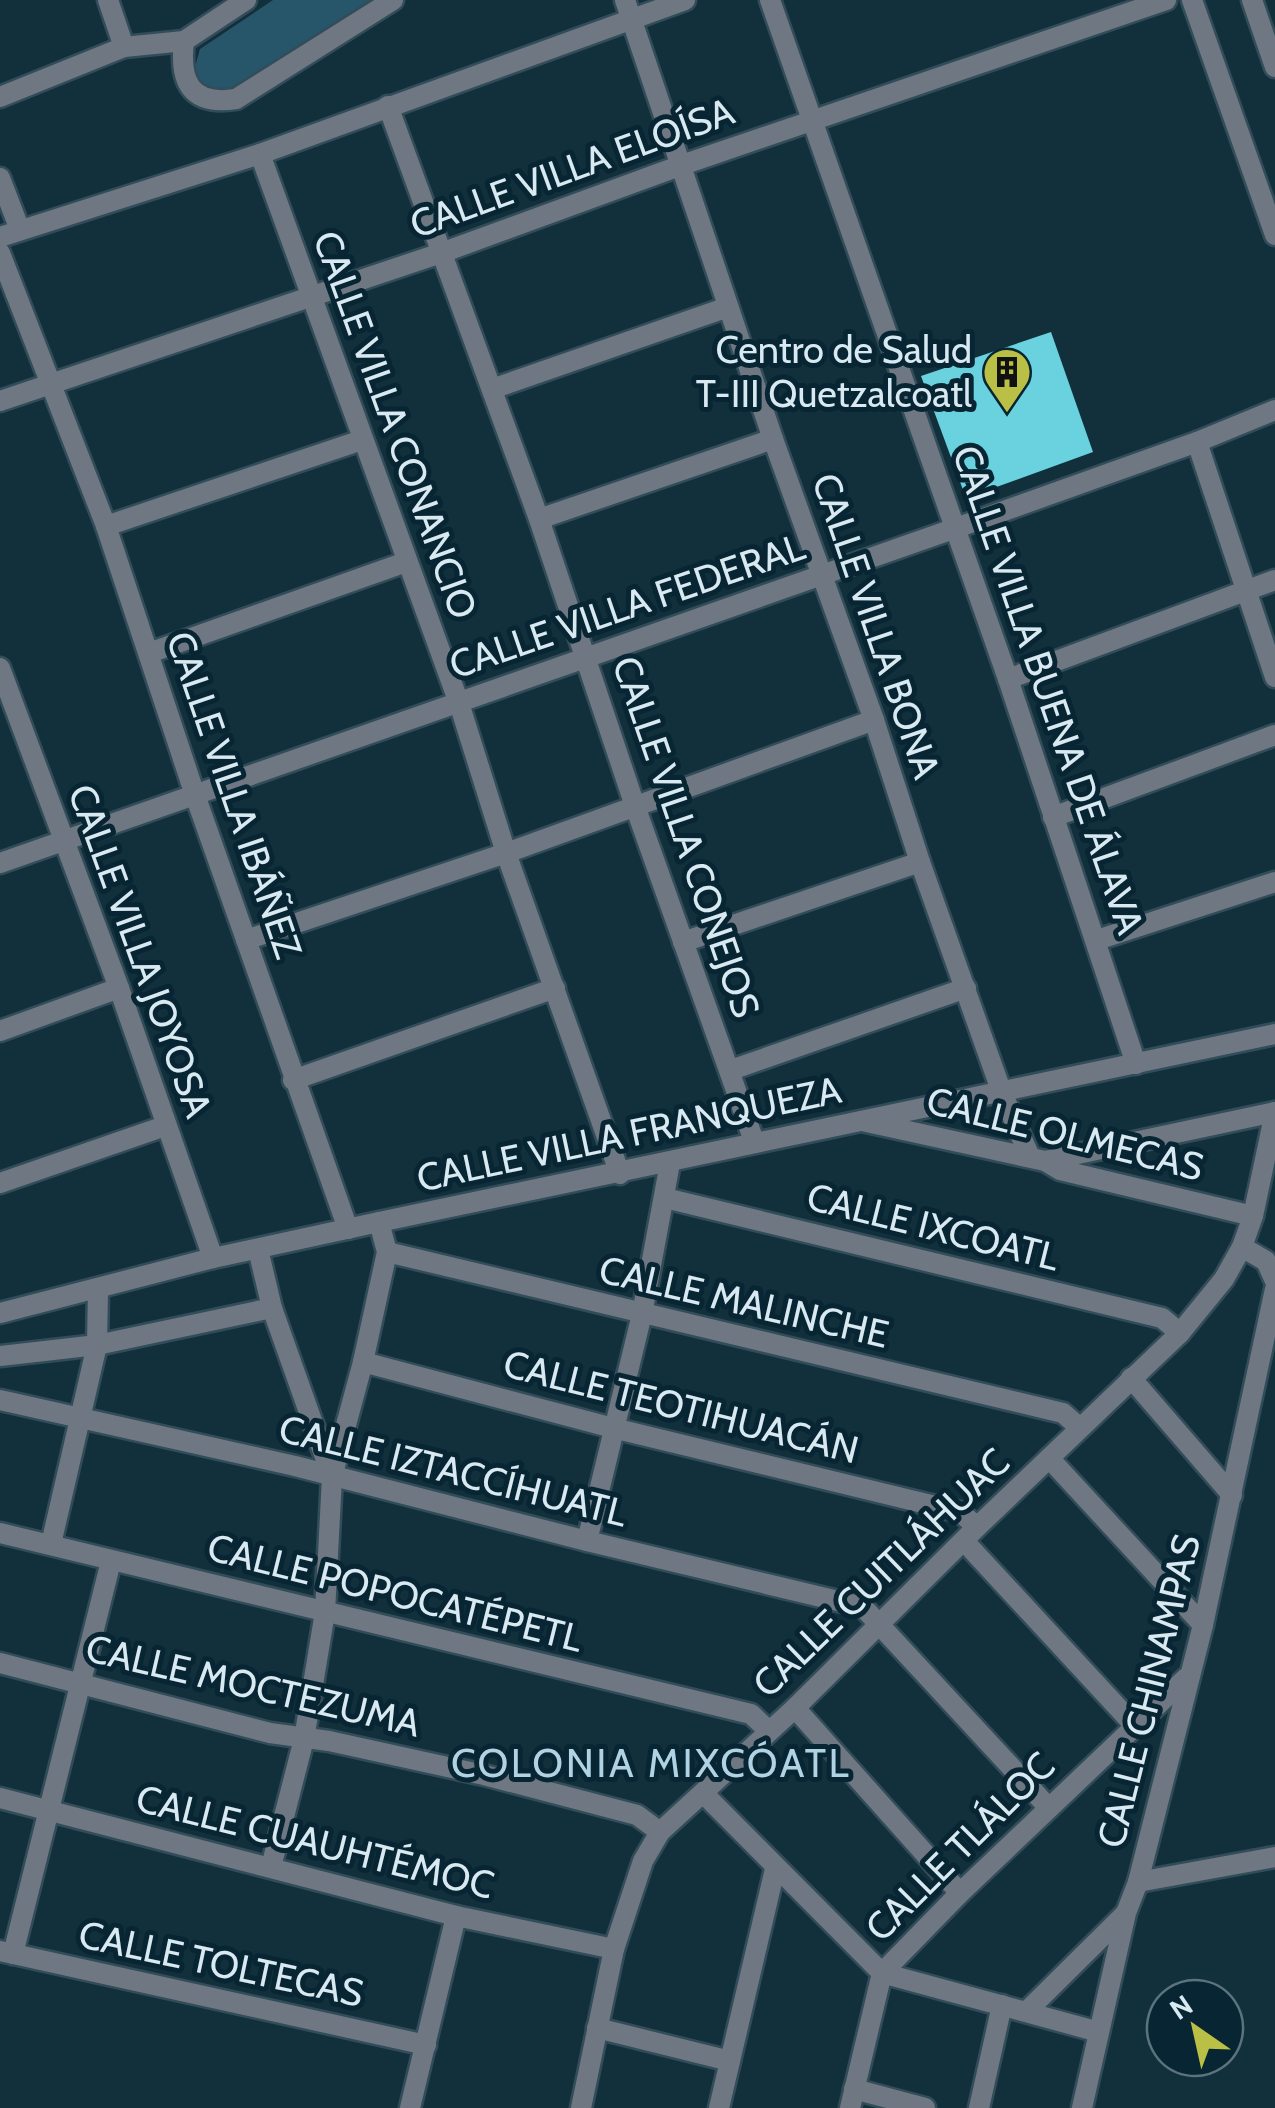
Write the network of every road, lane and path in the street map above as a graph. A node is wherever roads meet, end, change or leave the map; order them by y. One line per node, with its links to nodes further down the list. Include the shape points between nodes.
1 (108, 0): 11 (street)
2 (246, 0): 10 (street)
3 (394, 0): 10 (street, via 236,99 212,102 193,91 181,66)
4 (686, 0): 9 (street)
5 (770, 0): 15 (street, CALLE VILLA BUENA DE ÁLAVA)
6 (1166, 0): 15 (street, CALLE VILLA ELOÍSA)
7 (1192, 0): 20 (street)
8 (1252, 0): 12 (street)
9 (629, 9): 14 (street); 17 (street, CALLE VILLA BONA)
10 (184, 40): 11 (street)
11 (124, 47): 13 (street)
12 (1275, 67)
13 (0, 97)
14 (388, 106): 16 (street); 22 (street, CALLE VILLA CONEJOS)
15 (812, 121): 17 (street, CALLE VILLA ELOÍSA); 34 (street, CALLE VILLA BUENA DE ÁLAVA)
16 (260, 154): 19 (street); 23 (street, CALLE VILLA CONANCIO)
17 (682, 165): 22 (street, CALLE VILLA ELOÍSA); 24 (street, CALLE VILLA BONA)
18 (0, 178): 19 (street)
19 (10, 234)
20 (1275, 235)
21 (0, 252): 25 (street, CALLE VILLA IBÁÑEZ)
22 (444, 252): 23 (street, CALLE VILLA ELOÍSA); 26 (street, CALLE VILLA CONEJOS)
23 (311, 296): 25 (street, CALLE VILLA ELOÍSA); 29 (street, CALLE VILLA CONANCIO)
24 (728, 307): 26 (street); 30 (street, CALLE VILLA BONA)
25 (49, 384): 27 (street, CALLE VILLA ELOÍSA); 33 (street, CALLE VILLA IBÁÑEZ)
26 (492, 389): 32 (street, CALLE VILLA CONEJOS)
27 (0, 401)
28 (1275, 410): 31 (street, CALLE VILLA FEDERAL)
29 (362, 440): 33 (street); 35 (street, CALLE VILLA CONANCIO)
30 (773, 440): 32 (street); 36 (street, CALLE VILLA BONA)
31 (1198, 442): 34 (street, CALLE VILLA FEDERAL); 38 (street)
32 (539, 519): 40 (street, CALLE VILLA CONEJOS)
33 (106, 526): 39 (street, CALLE VILLA IBÁÑEZ)
34 (956, 528): 36 (street, CALLE VILLA FEDERAL); 43 (street, CALLE VILLA BUENA DE ÁLAVA)
35 (406, 562): 39 (street); 44 (street, CALLE VILLA CONANCIO)
36 (824, 574): 40 (street, CALLE VILLA FEDERAL); 46 (street, CALLE VILLA BONA)
37 (1275, 580): 38 (street)
38 (1247, 590): 42 (street); 43 (street)
39 (149, 653): 48 (street, CALLE VILLA IBÁÑEZ)
40 (586, 659): 44 (street, CALLE VILLA FEDERAL); 49 (street, CALLE VILLA CONEJOS)
41 (0, 668): 45 (street, CALLE VILLA JOYOSA)
42 (1275, 676)
43 (1008, 678): 50 (street, CALLE VILLA BUENA DE ÁLAVA)
44 (458, 702): 48 (street, CALLE VILLA FEDERAL); 52 (street, CALLE VILLA CONANCIO)
45 (6, 705): 51 (street, CALLE VILLA JOYOSA)
46 (874, 720): 49 (street); 53 (street, CALLE VILLA BONA)
47 (1275, 736): 50 (street)
48 (195, 794): 51 (street, CALLE VILLA FEDERAL); 56 (street, CALLE VILLA IBÁÑEZ)
49 (636, 806): 52 (street); 58 (street, CALLE VILLA CONEJOS)
50 (1053, 817): 57 (street, CALLE VILLA BUENA DE ÁLAVA)
51 (64, 842): 54 (street, CALLE VILLA FEDERAL); 59 (street, CALLE VILLA JOYOSA)
52 (506, 853): 56 (street); 60 (street, CALLE VILLA CONANCIO)
53 (920, 862): 58 (street); 61 (street, CALLE VILLA BONA)
54 (0, 864)
55 (1275, 882): 57 (street)
56 (246, 940): 66 (street, CALLE VILLA IBÁÑEZ)
57 (1097, 940): 64 (street, CALLE VILLA BUENA DE ÁLAVA)
58 (684, 942): 65 (street, CALLE VILLA CONEJOS)
59 (119, 988): 62 (street); 70 (street, CALLE VILLA JOYOSA)
60 (555, 988): 66 (street); 74 (street, CALLE VILLA CONANCIO)
61 (966, 988): 65 (street); 67 (street, CALLE VILLA BONA)
62 (0, 1031)
63 (1275, 1034): 64 (street, CALLE VILLA FRANQUEZA)
64 (1136, 1064): 67 (street, CALLE VILLA FRANQUEZA)
65 (731, 1070): 71 (street, CALLE VILLA CONEJOS)
66 (294, 1080): 79 (street, CALLE VILLA IBÁÑEZ)
67 (1002, 1093): 69 (street, CALLE VILLA FRANQUEZA); 72 (street, CALLE VILLA BONA)
68 (1275, 1112): 72 (street); 77 (street, CALLE CUITLÁHUAC)
69 (861, 1121): 71 (street, CALLE VILLA FRANQUEZA); 72 (street, CALLE OLMECAS)
70 (166, 1126): 75 (street); 83 (street, CALLE VILLA JOYOSA)
71 (754, 1141): 73 (street, CALLE VILLA FRANQUEZA)
72 (1038, 1159): 77 (street, CALLE OLMECAS)
73 (670, 1163): 74 (street, CALLE VILLA FRANQUEZA); 76 (street)
74 (620, 1174): 78 (street, CALLE VILLA FRANQUEZA)
75 (0, 1182)
76 (665, 1198): 88 (street); 89 (street, CALLE IXCOATL, via 1162,1318)
77 (1252, 1216): 80 (street, CALLE CUITLÁHUAC)
78 (379, 1222): 79 (street, CALLE VILLA FRANQUEZA); 82 (street)
79 (348, 1229): 81 (street, CALLE VILLA FRANQUEZA)
80 (1242, 1247): 84 (street, CALLE CHINAMPAS, via 1266,1260); 89 (street, CALLE CUITLÁHUAC)
81 (258, 1249): 83 (street, CALLE VILLA FRANQUEZA); 86 (street)
82 (387, 1252): 88 (street, CALLE MALINCHE); 92 (street)
83 (213, 1258): 85 (street, CALLE VILLA FRANQUEZA)
84 (1275, 1285): 100 (street, CALLE CHINAMPAS)
85 (98, 1290): 87 (street, CALLE VILLA FRANQUEZA); 90 (street)
86 (272, 1308): 90 (street); 99 (street)
87 (0, 1313)
88 (642, 1314): 96 (street); 97 (street, CALLE MALINCHE, via 1063,1412)
89 (1180, 1333): 93 (street, CALLE CUITLÁHUAC)
90 (97, 1344): 91 (street); 95 (street)
91 (0, 1356)
92 (364, 1362): 96 (street, CALLE TEOTIHUACÁN); 99 (street)
93 (1131, 1378): 97 (street, CALLE CUITLÁHUAC); 100 (street)
94 (0, 1400): 95 (street, CALLE IZTACCÍHUATL)
95 (80, 1418): 99 (street, CALLE IZTACCÍHUATL); 104 (street)
96 (613, 1428): 102 (street, CALLE TEOTIHUACÁN, via 960,1512); 103 (street)
97 (1080, 1428): 98 (street, CALLE CUITLÁHUAC)
98 (1049, 1458): 102 (street, CALLE CUITLÁHUAC); 108 (street)
99 (332, 1476): 103 (street, CALLE IZTACCÍHUATL); 106 (street)
100 (1232, 1496): 108 (street, CALLE CHINAMPAS)
101 (0, 1533): 104 (street, CALLE POPOCATÉPETL)
102 (970, 1534): 107 (street, CALLE CUITLÁHUAC); 113 (street)
103 (586, 1541): 107 (street, CALLE IZTACCÍHUATL, via 863,1606)
104 (51, 1544): 105 (street, CALLE POPOCATÉPETL)
105 (110, 1560): 106 (street, CALLE POPOCATÉPETL); 111 (street)
106 (325, 1612): 114 (street, CALLE POPOCATÉPETL, via 751,1714); 115 (street)
107 (882, 1624): 112 (street, CALLE CUITLÁHUAC); 118 (street, CALLE IZTACCÍHUATL)
108 (1203, 1625): 110 (street, CALLE CHINAMPAS)
109 (0, 1663): 111 (street, CALLE MOCTEZUMA)
110 (1188, 1676): 113 (street, CALLE TLÁLOC); 124 (street, CALLE CHINAMPAS)
111 (81, 1682): 115 (street, CALLE MOCTEZUMA); 119 (street)
112 (796, 1708): 114 (street, CALLE CUITLÁHUAC); 125 (street)
113 (1134, 1726): 118 (street, CALLE TLÁLOC)
114 (770, 1731): 116 (street, CALLE CUITLÁHUAC)
115 (304, 1739): 120 (street, CALLE MOCTEZUMA, via 484,1775 636,1816); 122 (street)
116 (703, 1793): 120 (street, CALLE CUITLÁHUAC); 123 (street)
117 (0, 1798): 119 (street, CALLE CUAUHTÉMOC)
118 (1049, 1808): 125 (street, CALLE TLÁLOC)
119 (47, 1810): 122 (street, CALLE CUAUHTÉMOC); 129 (street)
120 (660, 1832): 128 (street, CALLE CUITLÁHUAC, via 643,1861)
121 (1275, 1857): 124 (street)
122 (271, 1867): 127 (street, CALLE CUAUHTÉMOC)
123 (775, 1869): 130 (street); 136 (street)
124 (1138, 1882): 126 (street, CALLE CHINAMPAS)
125 (960, 1893): 130 (street, CALLE TLÁLOC)
126 (1126, 1913): 132 (street); 134 (street, CALLE CHINAMPAS)
127 (456, 1916): 128 (street, CALLE CUAUHTÉMOC); 135 (street)
128 (614, 1949): 133 (street, CALLE CUITLÁHUAC)
129 (6, 1952): 135 (street, CALLE TOLTECAS)
130 (882, 1973): 131 (street); 137 (street, CALLE TLÁLOC)
131 (1002, 2006): 132 (street); 142 (street)
132 (1028, 2012): 134 (street)
133 (598, 2028): 136 (street); 139 (street, CALLE CUITLÁHUAC)
134 (1099, 2032): 143 (street, CALLE CHINAMPAS)
135 (426, 2046): 138 (street)
136 (730, 2061): 140 (street)
137 (852, 2098): 141 (street)
138 (410, 2108)
139 (581, 2108)
140 (719, 2108)
141 (924, 2108)
142 (980, 2108)
143 (1082, 2108)

